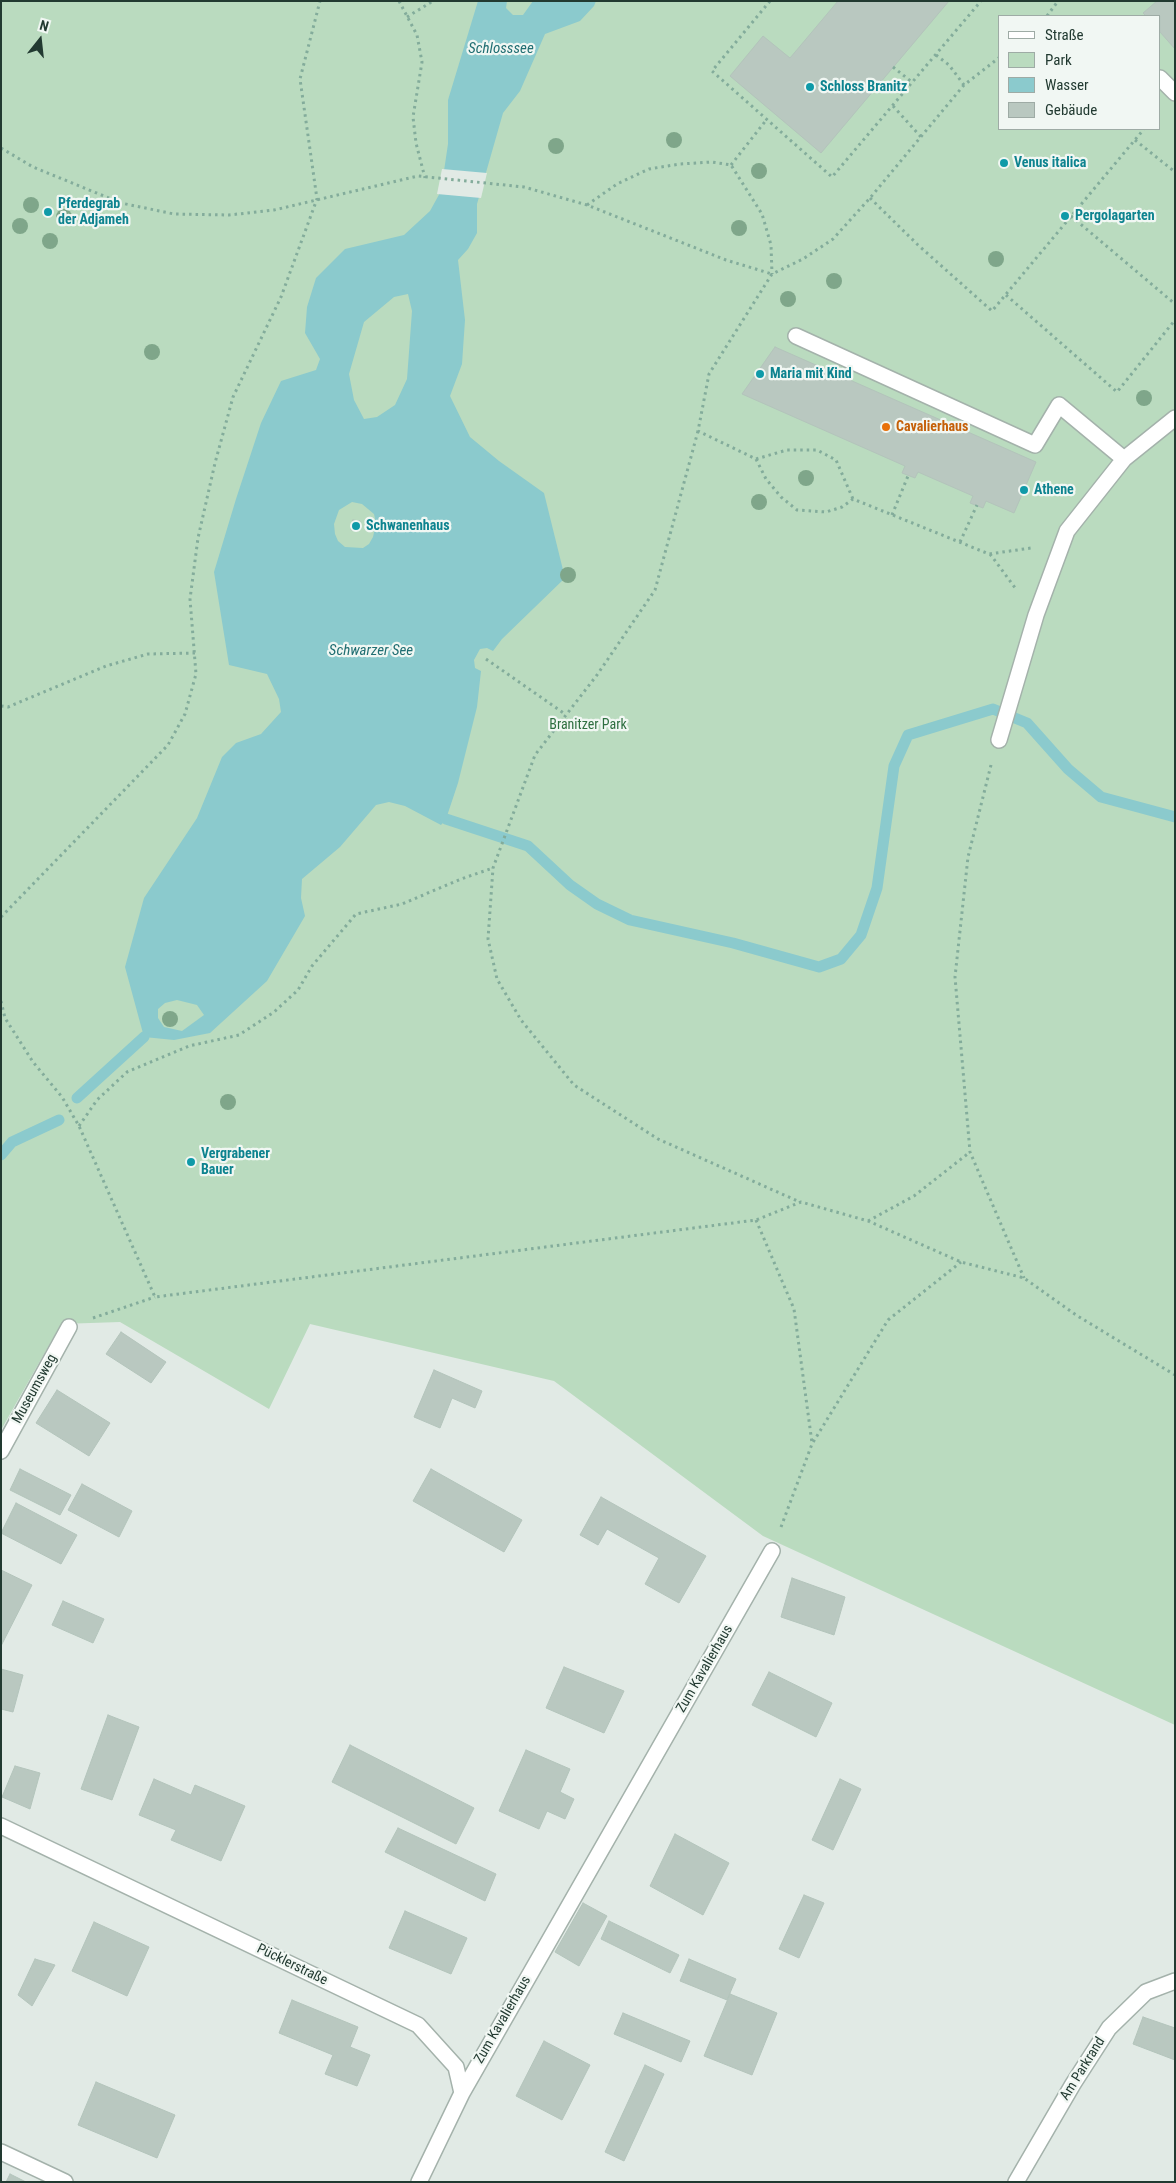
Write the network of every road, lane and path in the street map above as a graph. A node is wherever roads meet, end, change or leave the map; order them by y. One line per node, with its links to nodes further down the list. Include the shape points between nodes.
1 (320, 1): 26 (path, via 300,79)
2 (399, 1): 8 (path)
3 (433, 1): 8 (path)
4 (770, 1): 17 (path, via 712,71)
5 (981, 1): 9 (path)
6 (1058, 1): 7 (path)
7 (1048, 15)
8 (407, 17): 24 (path, via 417,36 422,62 414,117 417,148)
9 (936, 54): 13 (path); 14 (path)
10 (998, 59): 14 (path)
11 (893, 68): 13 (path)
12 (1161, 79): 15 (street)
13 (913, 83): 16 (path)
14 (964, 85): 19 (path)
15 (1175, 93)
16 (894, 106): 17 (path, via 832,177); 19 (path)
17 (767, 119): 22 (path)
18 (1143, 130): 20 (path)
19 (921, 137): 25 (path)
20 (1136, 140): 23 (path); 28 (path)
21 (1, 148): 26 (path, via 32,167 122,203 174,214 229,215)
22 (731, 165): 27 (path, via 688,163 649,169 617,184); 29 (path, via 762,214 770,245)
23 (1175, 172)
24 (425, 178): 26 (path, via 418,176); 27 (path, via 524,187)
25 (870, 198): 29 (path, via 833,239 804,259); 30 (path, via 992,311)
26 (318, 199): 46 (path, via 281,297 233,397 198,538 190,599)
27 (587, 204): 29 (path, via 726,260)
28 (1071, 216): 30 (path); 31 (path)
29 (772, 274): 35 (path, via 709,374)
30 (1006, 295): 32 (path, via 1117,392)
31 (1175, 304)
32 (1175, 320)
33 (796, 336): 36 (street, via 1035,445 1059,405)
34 (1175, 418): 36 (street)
35 (698, 431): 37 (path); 49 (path, via 655,590 597,675)
36 (1124, 459): 42 (street)
37 (756, 460): 39 (path, via 776,491 797,510 826,512 842,507); 39 (path, via 787,450 817,450 836,460)
38 (908, 476): 41 (path)
39 (852, 499): 41 (path)
40 (977, 505): 43 (path)
41 (892, 515): 43 (path)
42 (1067, 530): 44 (path, via 1041,546); 45 (street)
43 (960, 542): 44 (path)
44 (989, 554): 45 (path)
45 (1036, 615): 50 (street)
46 (195, 653): 48 (path, via 148,654 106,666 8,707); 52 (path, via 196,674 185,714 168,745)
47 (486, 659): 49 (path)
48 (1, 706)
49 (565, 714): 51 (path, via 536,755)
50 (999, 740): 55 (path, via 980,801 968,857 955,976)
51 (493, 868): 54 (path, via 402,904 356,914 312,966 298,990 274,1012 239,1035 189,1046 127,1072 97,1100); 56 (path, via 488,939 497,979 521,1020 574,1085 658,1140)
52 (1, 917)
53 (1, 1001): 54 (path, via 5,1018)
54 (79, 1126): 61 (path)
55 (970, 1152): 58 (path, via 914,1196); 60 (path)
56 (801, 1202): 57 (path); 58 (path)
57 (756, 1220): 61 (path); 64 (path, via 794,1309)
58 (868, 1221): 59 (path)
59 (961, 1262): 60 (path); 64 (path, via 888,1320)
60 (1024, 1278): 63 (path, via 1076,1315)
61 (155, 1297): 62 (path)
62 (69, 1327): 65 (street, Museumsweg)
63 (1175, 1375)
64 (812, 1444): 66 (path)
65 (1, 1450)
66 (772, 1550): 69 (street, Zum Kavalierhaus)
67 (1, 1826): 69 (street, Pücklerstraße, via 418,2025 456,2067)
68 (1175, 1981): 73 (street, Am Parkrand, via 1146,1992 1109,2028 1072,2084)
69 (462, 2093): 72 (street)
70 (1, 2152): 71 (street)
71 (65, 2182)
72 (419, 2182)
73 (1016, 2182)

